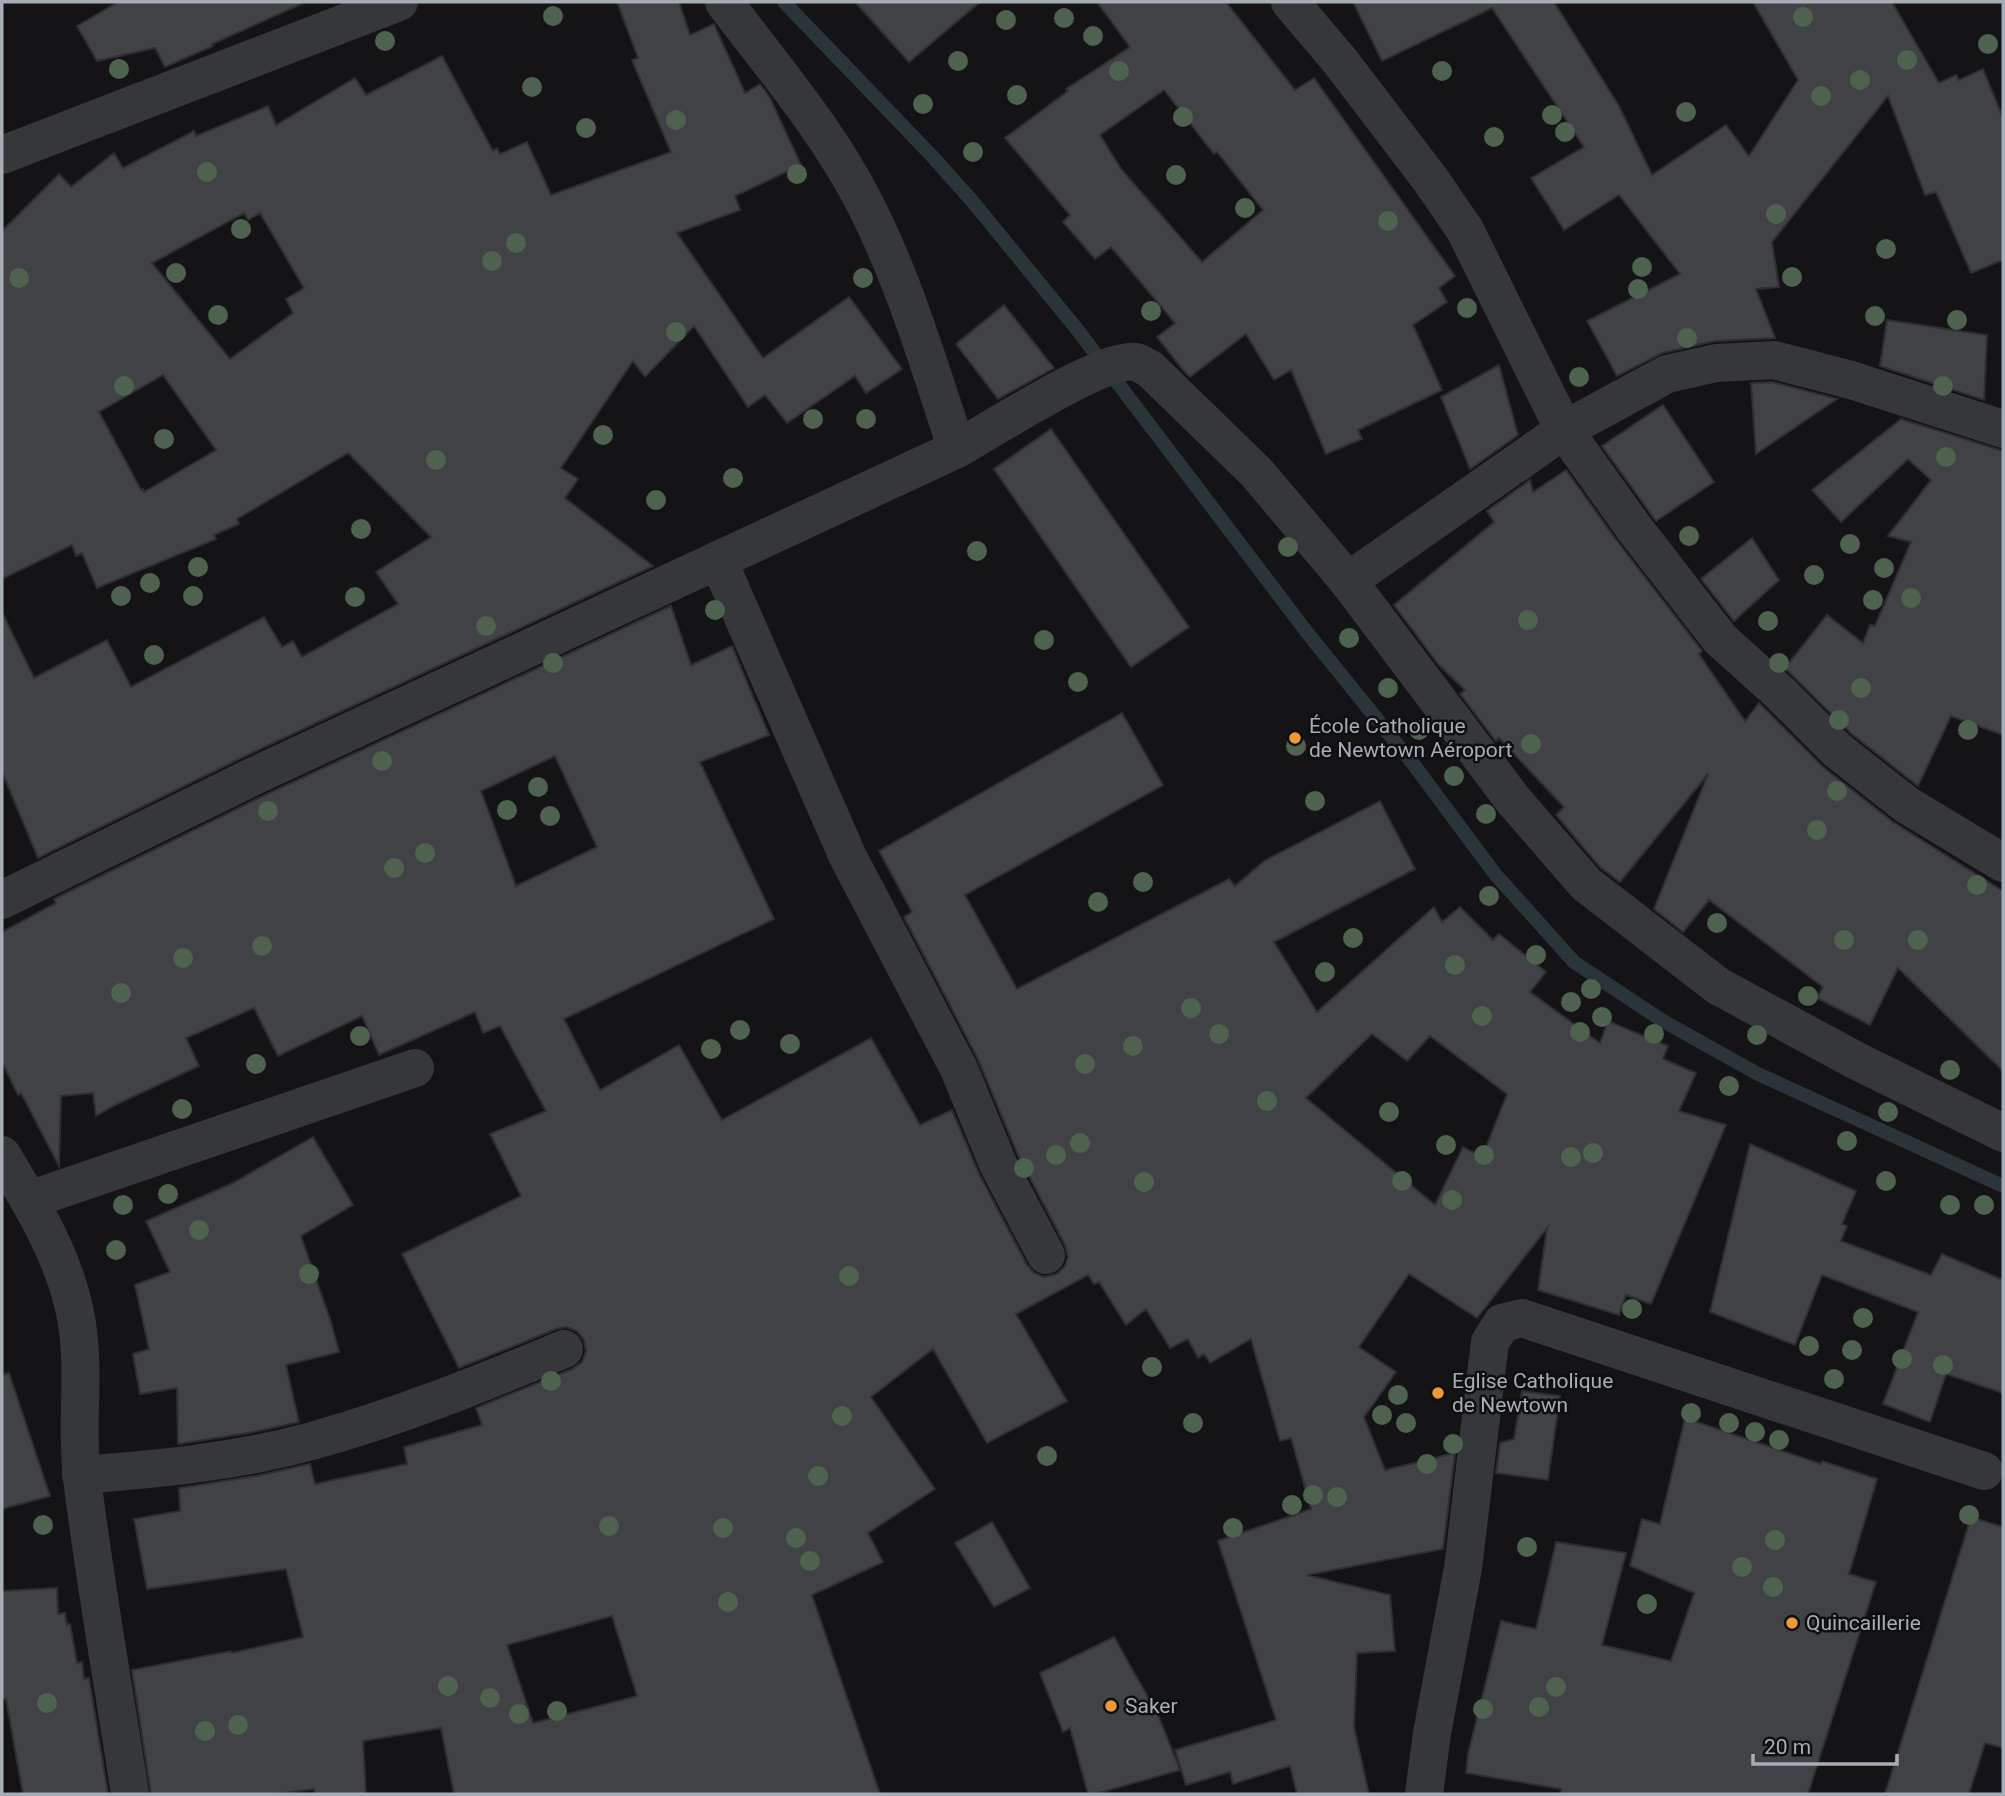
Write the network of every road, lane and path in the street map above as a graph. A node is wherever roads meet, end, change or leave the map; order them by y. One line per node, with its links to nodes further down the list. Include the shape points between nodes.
1 (399, 2): 4 (street)
2 (724, 2): 7 (street, via 827,138 864,203 903,286)
3 (1290, 2): 6 (street, via 1340,61 1465,230)
4 (2, 155)
5 (2003, 429): 6 (street, via 1774,360 1716,363 1667,373)
6 (1564, 430): 9 (street); 10 (street, via 1720,639 1837,750 1908,805)
7 (957, 449): 8 (street); 9 (street, via 1104,369 1135,362 1150,369 1257,472)
8 (718, 560): 11 (street, via 252,777); 16 (street, via 848,857 959,1069 998,1164)
9 (1348, 581): 13 (street, via 1514,801 1586,884 1718,986)
10 (2003, 863)
11 (2, 900)
12 (415, 1068): 15 (street)
13 (2003, 1133)
14 (2, 1155): 15 (street)
15 (29, 1200): 19 (street, via 60,1262 75,1310)
16 (1046, 1255)
17 (564, 1349): 19 (street, via 434,1402 307,1442 187,1466)
18 (1984, 1471): 21 (street, via 1522,1318 1502,1323 1490,1342 1463,1568)
19 (81, 1475): 20 (street)
20 (130, 1794)
21 (1424, 1794)

